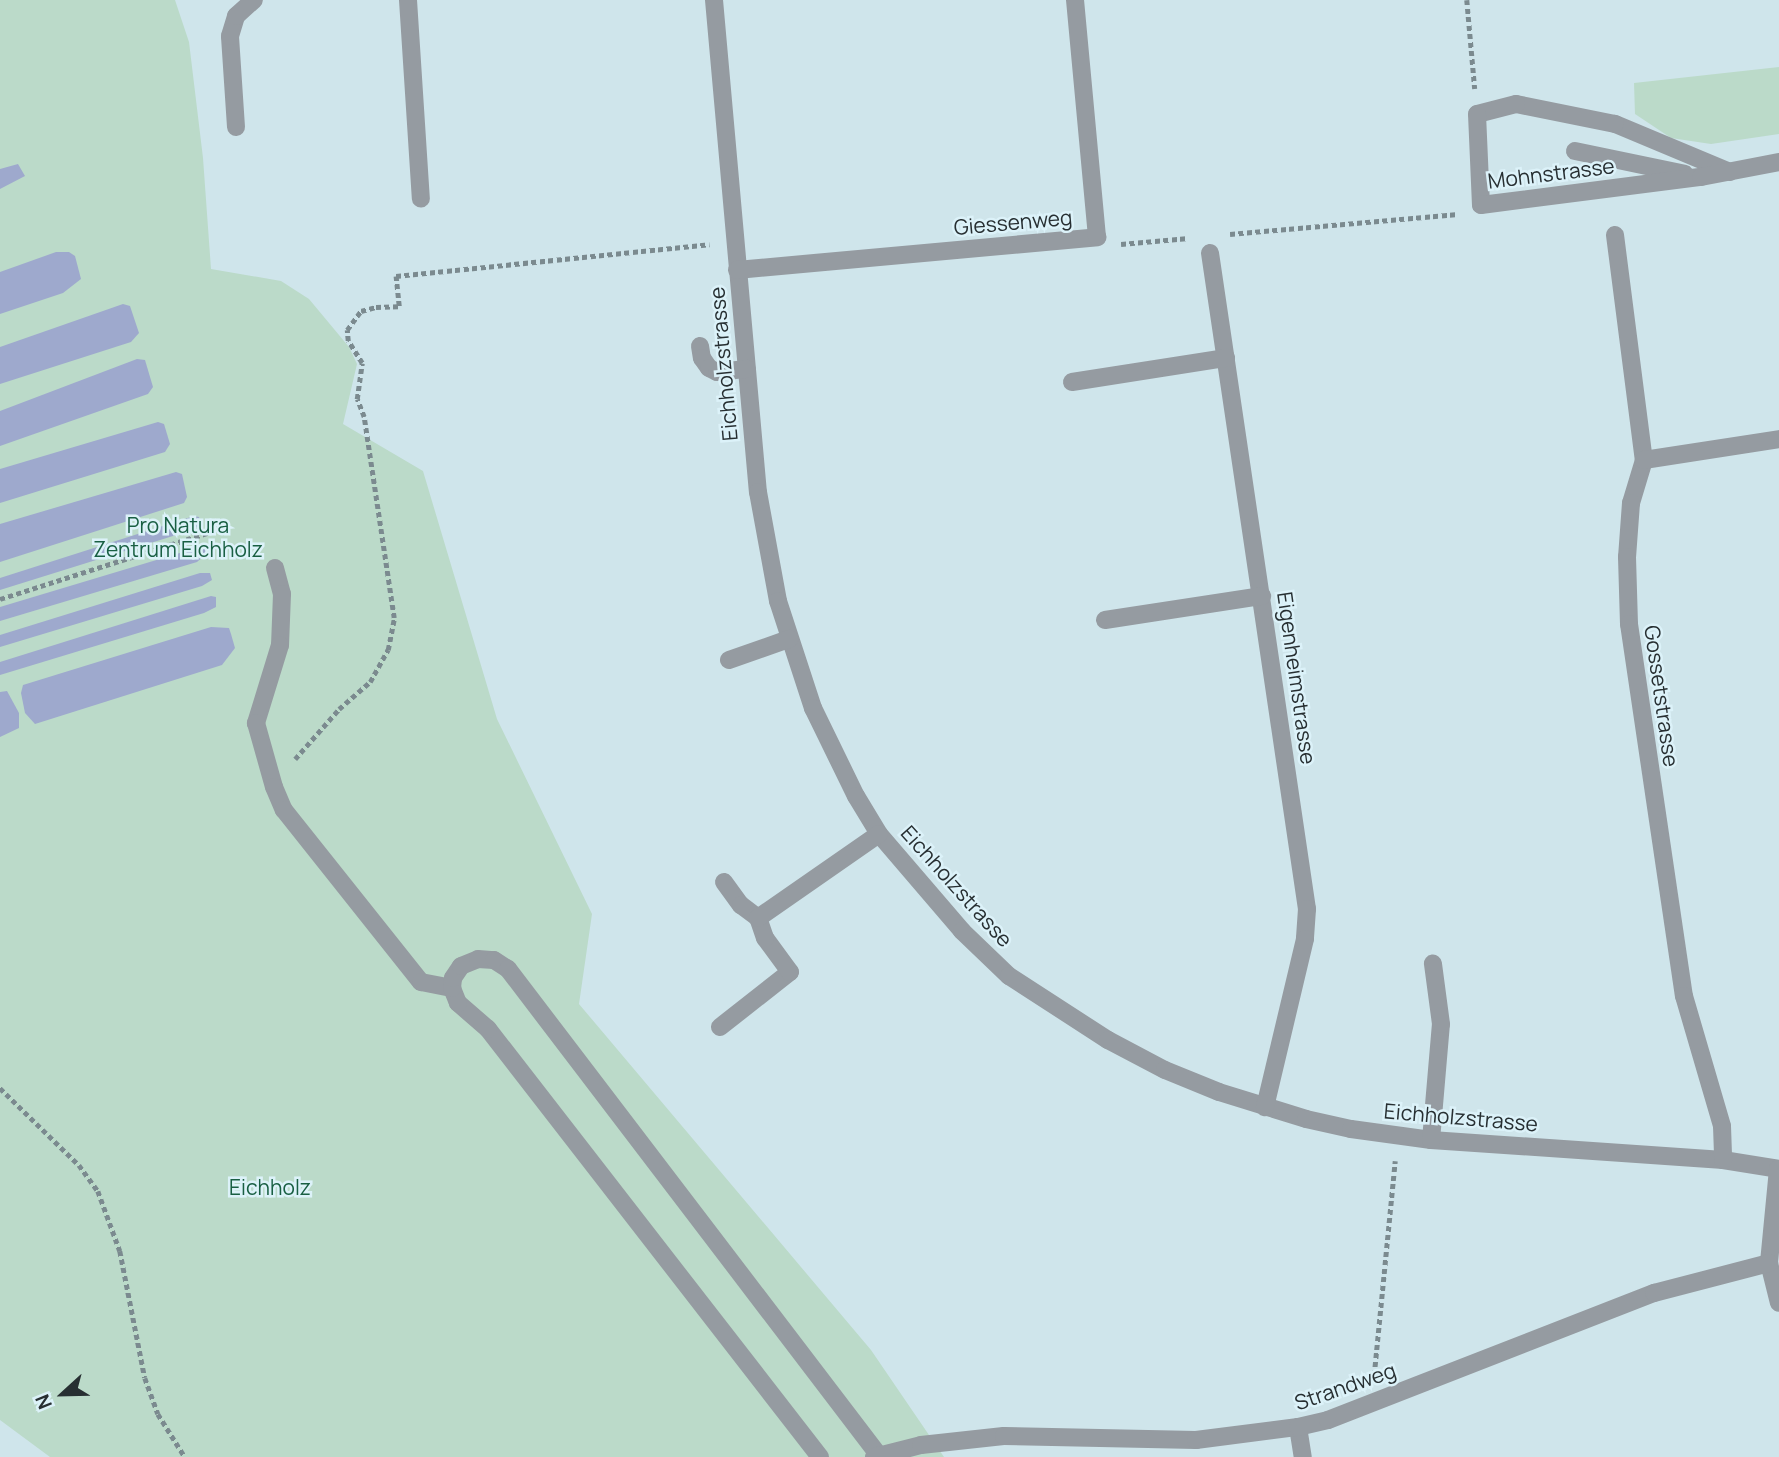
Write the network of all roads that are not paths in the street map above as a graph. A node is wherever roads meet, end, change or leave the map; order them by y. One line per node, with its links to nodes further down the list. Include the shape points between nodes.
1 (254, 0): 5 (street, via 236,16 230,36)
2 (408, 0): 10 (street)
3 (714, 0): 13 (street, Eichholzstrasse)
4 (1075, 0): 13 (street, Giessenweg, via 1097,237)
5 (236, 127)
6 (1575, 151): 9 (street)
7 (1779, 162): 8 (street, Mohnstrasse)
8 (1730, 172): 9 (street, Mohnstrasse); 9 (street, Mohnstrasse, via 1615,124 1516,104 1477,114 1480,205)
9 (1701, 177)
10 (421, 200)
11 (1615, 235): 19 (street, Gossetstrasse)
12 (1210, 253): 15 (street, Eigenheimstrasse)
13 (737, 270): 16 (street, Eichholzstrasse)
14 (699, 346): 16 (street, via 709,369)
15 (1226, 358): 17 (street); 21 (street, Eigenheimstrasse)
16 (747, 369): 23 (street, Eichholzstrasse, via 765,543)
17 (1072, 382)
18 (1779, 439): 19 (street)
19 (1644, 460): 33 (street, Gossetstrasse, via 1631,503 1629,624 1684,996 1722,1126)
20 (275, 568): 29 (street, via 282,594 280,645 256,723 274,787 284,810 421,982)
21 (1262, 596): 22 (street); 31 (street, Eigenheimstrasse, via 1308,924)
22 (1105, 620)
23 (789, 639): 24 (street); 25 (street, Eichholzstrasse, via 832,751)
24 (729, 660)
25 (879, 834): 27 (street); 31 (street, Eichholzstrasse, via 962,932 1009,976 1108,1040 1165,1070)
26 (724, 882): 27 (street)
27 (758, 918): 30 (street, via 765,938 790,972)
28 (1433, 964): 32 (street, via 1441,1024)
29 (452, 988): 39 (street, via 458,1003 488,1029); 40 (street, via 461,966 478,959 494,960 508,969)
30 (720, 1027)
31 (1265, 1107): 32 (street, Eichholzstrasse, via 1339,1127)
32 (1431, 1140): 33 (street, Eichholzstrasse)
33 (1723, 1160): 34 (street, Eichholzstrasse)
34 (1778, 1169): 35 (street)
35 (1769, 1263): 36 (street); 37 (street, Strandweg, via 1654,1293 1371,1404)
36 (1779, 1303)
37 (1298, 1427): 38 (street, Strandweg, via 1196,1440 1004,1436); 41 (street)
38 (958, 1449): 40 (street, Strandweg, via 920,1445)
39 (820, 1457)
40 (878, 1457)
41 (1303, 1457)

